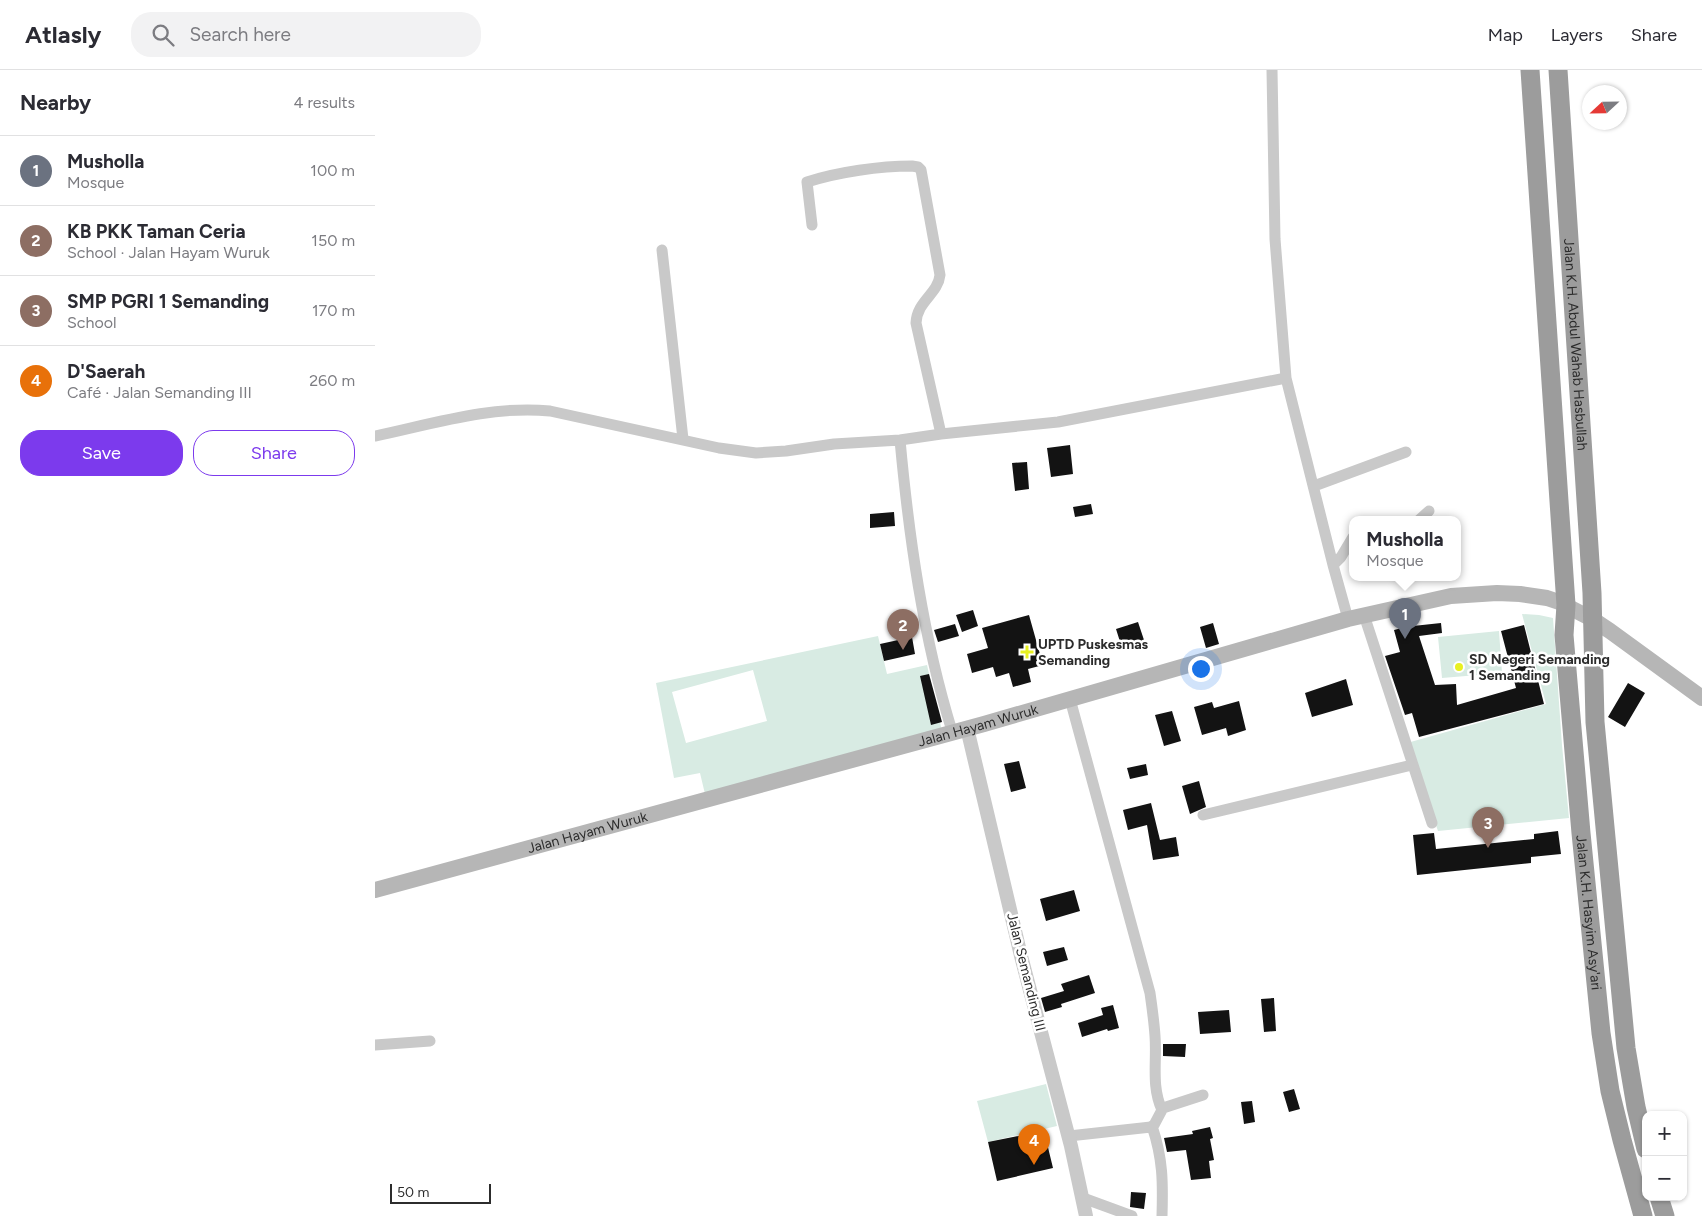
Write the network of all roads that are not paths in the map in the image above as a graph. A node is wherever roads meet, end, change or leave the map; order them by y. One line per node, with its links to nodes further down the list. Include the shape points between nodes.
1 (1272, 70): 6 (street, via 1275,240)
2 (1530, 70): 17 (highway, Jalan K.H. Abdul Wahab Hasbullah)
3 (1557, 70): 17 (highway, Jalan K.H. Abdul Wahab Hasbullah)
4 (812, 225): 7 (street, via 807,182 870,169 912,166 921,170 940,275 939,282 920,306 916,323)
5 (662, 250): 9 (street)
6 (1286, 378): 7 (street, via 1058,422); 12 (street)
7 (941, 434): 10 (street)
8 (375, 436): 9 (street, via 497,410 532,409)
9 (683, 439): 10 (street, via 756,453)
10 (901, 440): 22 (street, via 908,519 931,651)
11 (1406, 452): 12 (street)
12 (1314, 486): 16 (street)
13 (1429, 511): 14 (street)
14 (1423, 516)
15 (1349, 544): 16 (street)
16 (1333, 565): 19 (street)
17 (1580, 612): 18 (main road, Jalan Hayam Wuruk, via 1547,598 1497,593 1451,596); 20 (main road, Jalan Hayam Wuruk, via 1626,641); 32 (highway, Jalan K.H. Hasyim Asy'ari, via 1597,740 1626,1048); 39 (highway, Jalan K.H. Hasyim Asy'ari, via 1565,635 1601,1033 1612,1100)
18 (1364, 615): 19 (main road, Jalan Hayam Wuruk); 23 (street)
19 (1348, 619): 21 (main road, Jalan Hayam Wuruk)
20 (1702, 698)
21 (1070, 699): 22 (main road, Jalan Hayam Wuruk); 30 (street, via 1150,992 1157,1100)
22 (959, 730): 26 (main road, Jalan Hayam Wuruk); 33 (street, Jalan Semanding III)
23 (1412, 765): 24 (street); 25 (street)
24 (1203, 815)
25 (1433, 823)
26 (375, 890)
27 (430, 1041): 28 (street)
28 (375, 1045)
29 (1203, 1095): 30 (street)
30 (1162, 1110): 31 (street)
31 (1152, 1126): 33 (street); 38 (street, via 1160,1150)
32 (1642, 1132)
33 (1069, 1136): 34 (street, Jalan Semanding III)
34 (1083, 1198): 36 (street, Jalan Semanding III); 37 (street)
35 (1660, 1201): 40 (highway)
36 (1086, 1216)
37 (1133, 1216)
38 (1162, 1216)
39 (1643, 1216)
40 (1665, 1216)

